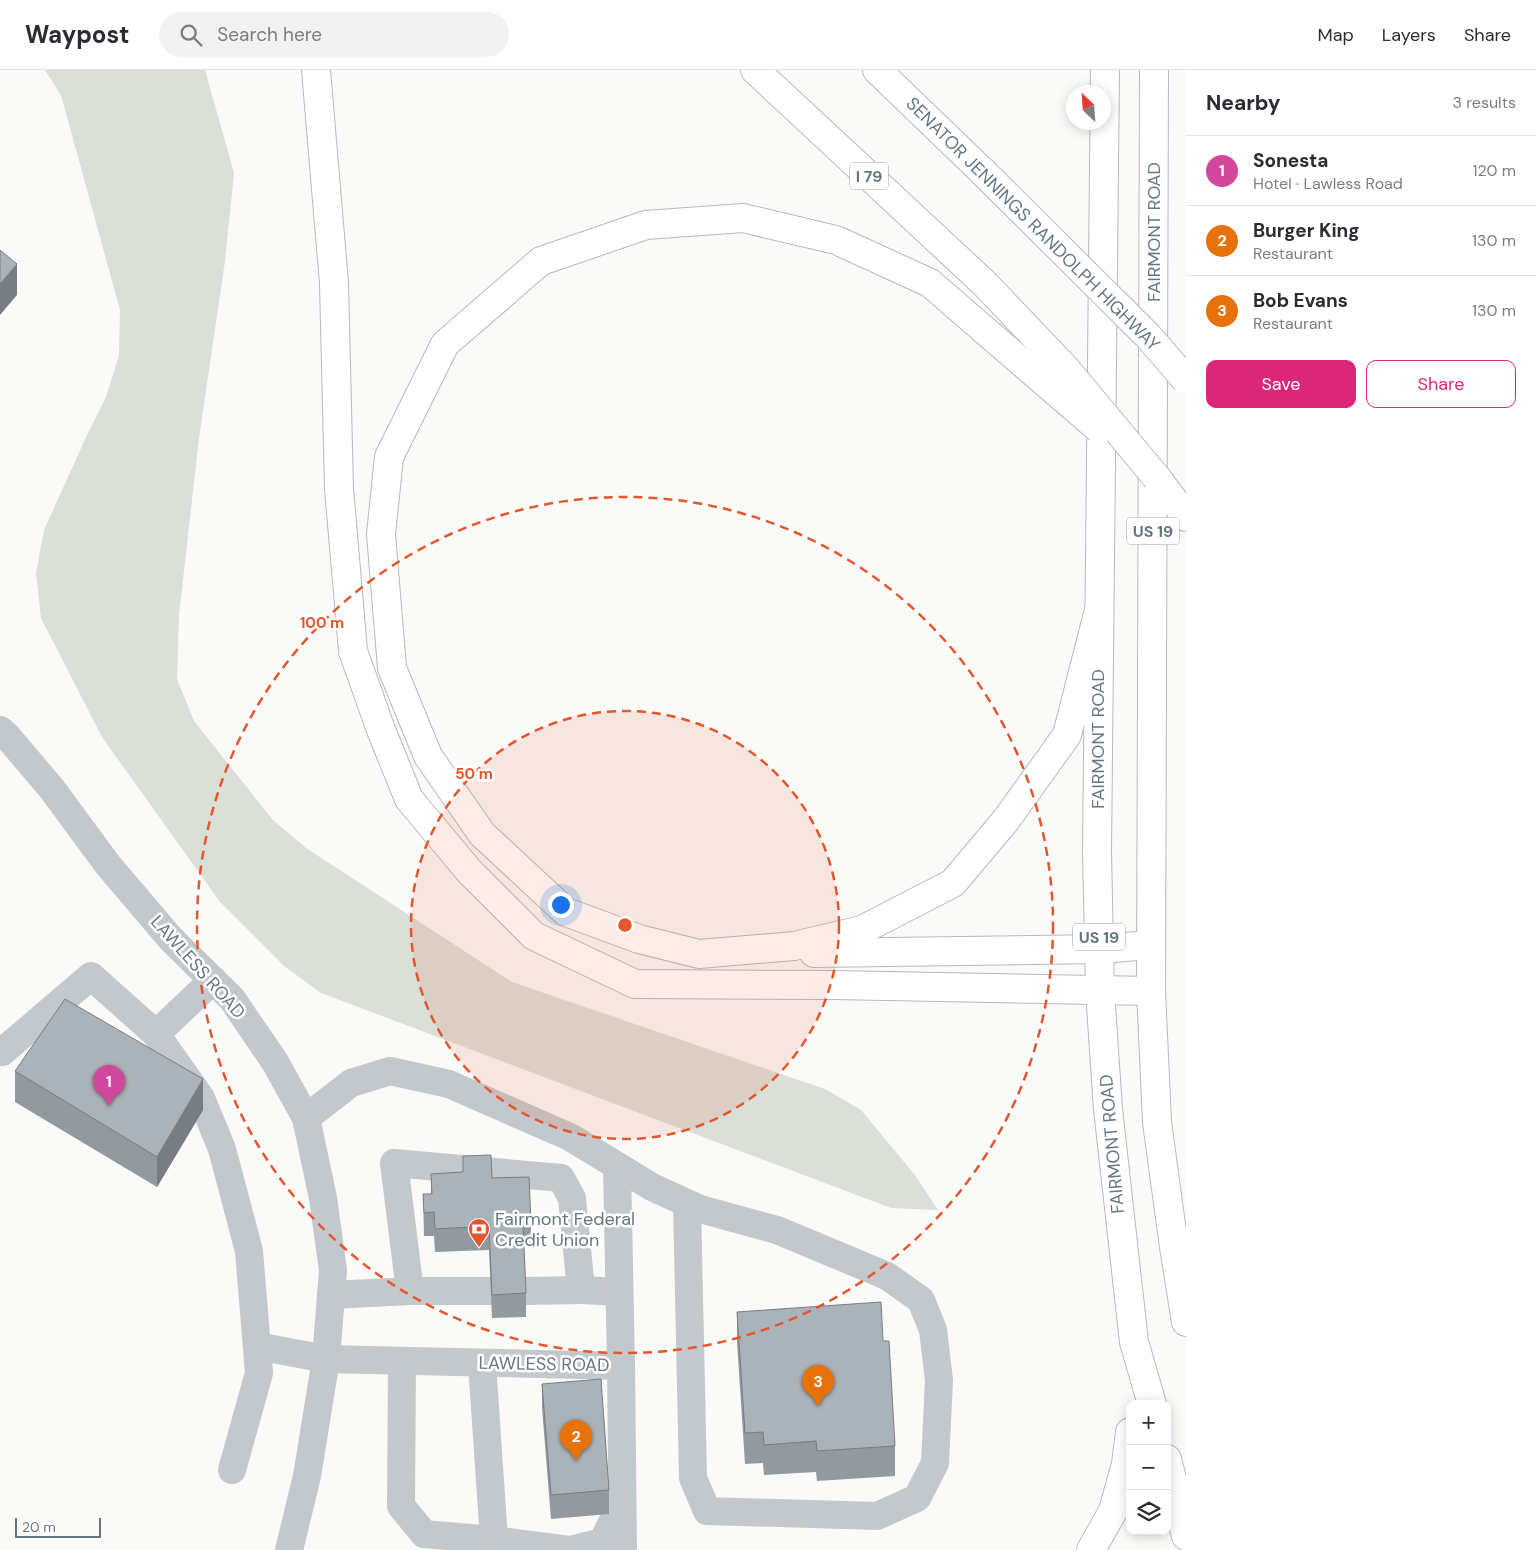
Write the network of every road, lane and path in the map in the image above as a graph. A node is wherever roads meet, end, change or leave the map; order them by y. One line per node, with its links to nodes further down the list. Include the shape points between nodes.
1 (316, 70): 15 (main road, via 334,283 338,489 353,651 409,799 469,871 534,936 634,984)
2 (755, 70): 7 (main road, I 79, bridge, via 984,283 1066,369)
3 (877, 70): 6 (main road, SENATOR JENNINGS RANDOLPH HIGHWAY, bridge, via 1148,336)
4 (1105, 70): 9 (main road, FAIRMONT ROAD / US 19)
5 (1154, 70): 11 (main road, FAIRMONT ROAD / US 19)
6 (1186, 380)
7 (1157, 478): 8 (main road, I 79); 13 (main road, bridge, via 930,283 836,240 743,218 646,225 541,260 445,344 389,457 381,534 392,668 428,756 482,834 566,912 639,939)
8 (1186, 517)
9 (1099, 610): 12 (main road, FAIRMONT ROAD / US 19, via 1097,852); 13 (main road, via 1067,735 1006,820 953,883 862,930 794,946)
10 (0, 730): 14 (street, LAWLESS ROAD, via 52,789 114,872 171,939)
11 (1150, 945): 12 (main road); 16 (main road, FAIRMONT ROAD / US 19)
12 (1100, 949): 13 (main road); 15 (main road, FAIRMONT ROAD / US 19)
13 (699, 954)
14 (213, 980): 17 (street); 19 (street, LAWLESS ROAD, via 232,999 276,1062)
15 (1100, 991): 16 (main road); 33 (main road, FAIRMONT ROAD / US 19, via 1108,1109)
16 (1151, 991): 32 (main road, FAIRMONT ROAD / US 19, via 1156,1122)
17 (156, 1034): 18 (street, via 91,976); 34 (street, via 201,1098 222,1149 249,1251)
18 (2, 1052)
19 (306, 1118): 20 (street, via 351,1083 390,1071 449,1084 570,1137); 31 (street, LAWLESS ROAD, via 323,1198 333,1270)
20 (616, 1166): 25 (street); 30 (street, LAWLESS ROAD)
21 (445, 1167): 22 (street); 24 (street, via 456,1192); 29 (street, via 394,1163)
22 (524, 1175): 23 (street, via 512,1191); 26 (street, via 561,1178 572,1198)
23 (491, 1191)
24 (463, 1192)
25 (687, 1203): 25 (street, via 777,1230 888,1276 921,1300 933,1330 939,1380 935,1463 918,1498 877,1516 707,1511 693,1478)
26 (581, 1290): 28 (street); 30 (street)
27 (491, 1291): 29 (street)
28 (525, 1291)
29 (410, 1292): 31 (street)
30 (619, 1292): 38 (street, LAWLESS ROAD)
31 (331, 1295): 35 (street, LAWLESS ROAD)
32 (1186, 1322)
33 (1134, 1342): 39 (main road); 40 (main road, FAIRMONT ROAD / US 19)
34 (257, 1346): 35 (street); 43 (street, via 259,1373)
35 (326, 1359): 36 (street, LAWLESS ROAD); 47 (street, LAWLESS ROAD, via 307,1476)
36 (402, 1361): 37 (street, LAWLESS ROAD); 46 (street, via 401,1506 424,1534)
37 (482, 1363): 38 (street, LAWLESS ROAD); 46 (street)
38 (621, 1366): 41 (street)
39 (1131, 1400)
40 (1151, 1400)
41 (622, 1412): 48 (street, via 611,1435 615,1517 602,1542); 49 (street)
42 (1128, 1445): 50 (main road, via 1113,1511)
43 (232, 1470)
44 (1171, 1475): 45 (main road)
45 (1186, 1536)
46 (494, 1540): 48 (street)
47 (289, 1550)
48 (569, 1550)
49 (624, 1550)
50 (1091, 1550)

